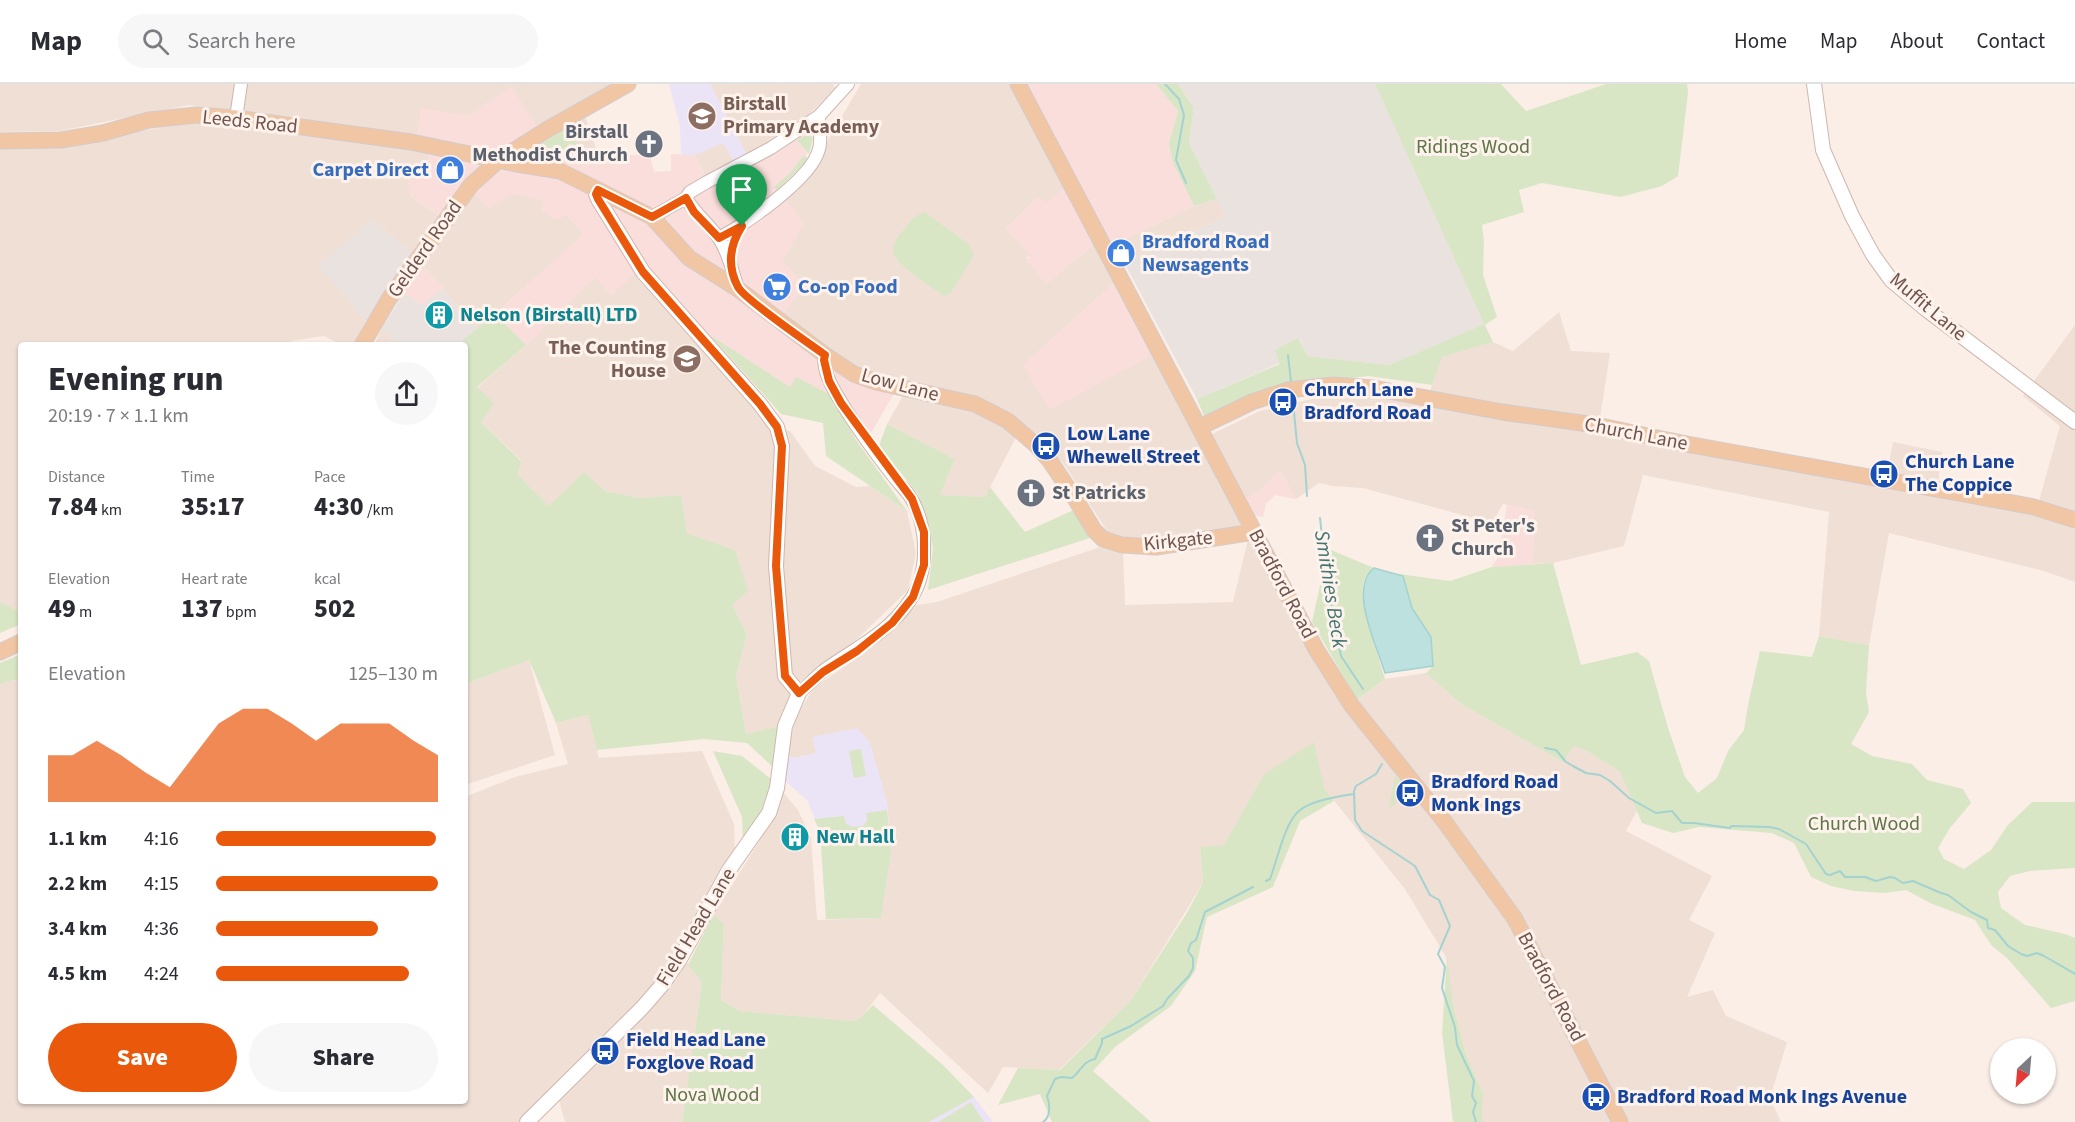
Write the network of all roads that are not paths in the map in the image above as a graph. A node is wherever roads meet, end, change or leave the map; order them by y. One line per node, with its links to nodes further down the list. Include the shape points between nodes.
1 (241, 84): 7 (street)
2 (628, 84): 9 (main road, Gelderd Road)
3 (848, 84): 6 (street)
4 (1018, 84): 20 (main road, Bradford Road)
5 (1814, 84): 19 (main road, Muffit Lane, via 1823,150 1852,216 1891,280)
6 (819, 116): 11 (street, via 771,148 690,192); 13 (street, via 819,149 809,169)
7 (236, 118): 8 (main road, Leeds Road, via 196,115 149,120 61,140); 9 (main road, Leeds Road, via 411,142)
8 (0, 141)
9 (499, 160): 10 (main road, Leeds Road, via 560,171); 17 (main road, Gelderd Road, via 471,185 389,299)
10 (598, 190): 12 (main road, Leeds Road); 26 (main road, via 598,199 639,267 777,427 782,446 776,566 785,676)
11 (686, 198): 12 (street); 14 (street)
12 (652, 217): 16 (main road, Low Lane, via 689,258)
13 (742, 226): 14 (street); 15 (street, via 732,244)
14 (719, 238): 15 (street)
15 (730, 262): 16 (street)
16 (738, 289): 18 (main road, Low Lane)
17 (364, 342)
18 (825, 355): 23 (main road, Low Lane, via 854,374 876,382 975,404 1021,431 1050,461); 26 (street, via 829,381 841,403 912,499 924,532 924,565 913,597 892,623)
19 (2075, 422)
20 (1200, 428): 21 (main road, Church Lane, via 1252,402 1288,390 1333,385 1373,388 1596,425 2034,507); 22 (main road, Bradford Road)
21 (2075, 520)
22 (1254, 532): 23 (main road, Kirkgate, via 1156,547 1122,545); 28 (main road, Bradford Road, via 1310,640 1352,706 1444,821 1515,919)
23 (1103, 539)
24 (18, 643): 25 (main road)
25 (0, 652)
26 (799, 693): 27 (main road, Field Head Lane, via 785,726 777,788 768,813 729,870 680,959 642,1008)
27 (527, 1122)
28 (1620, 1122)

